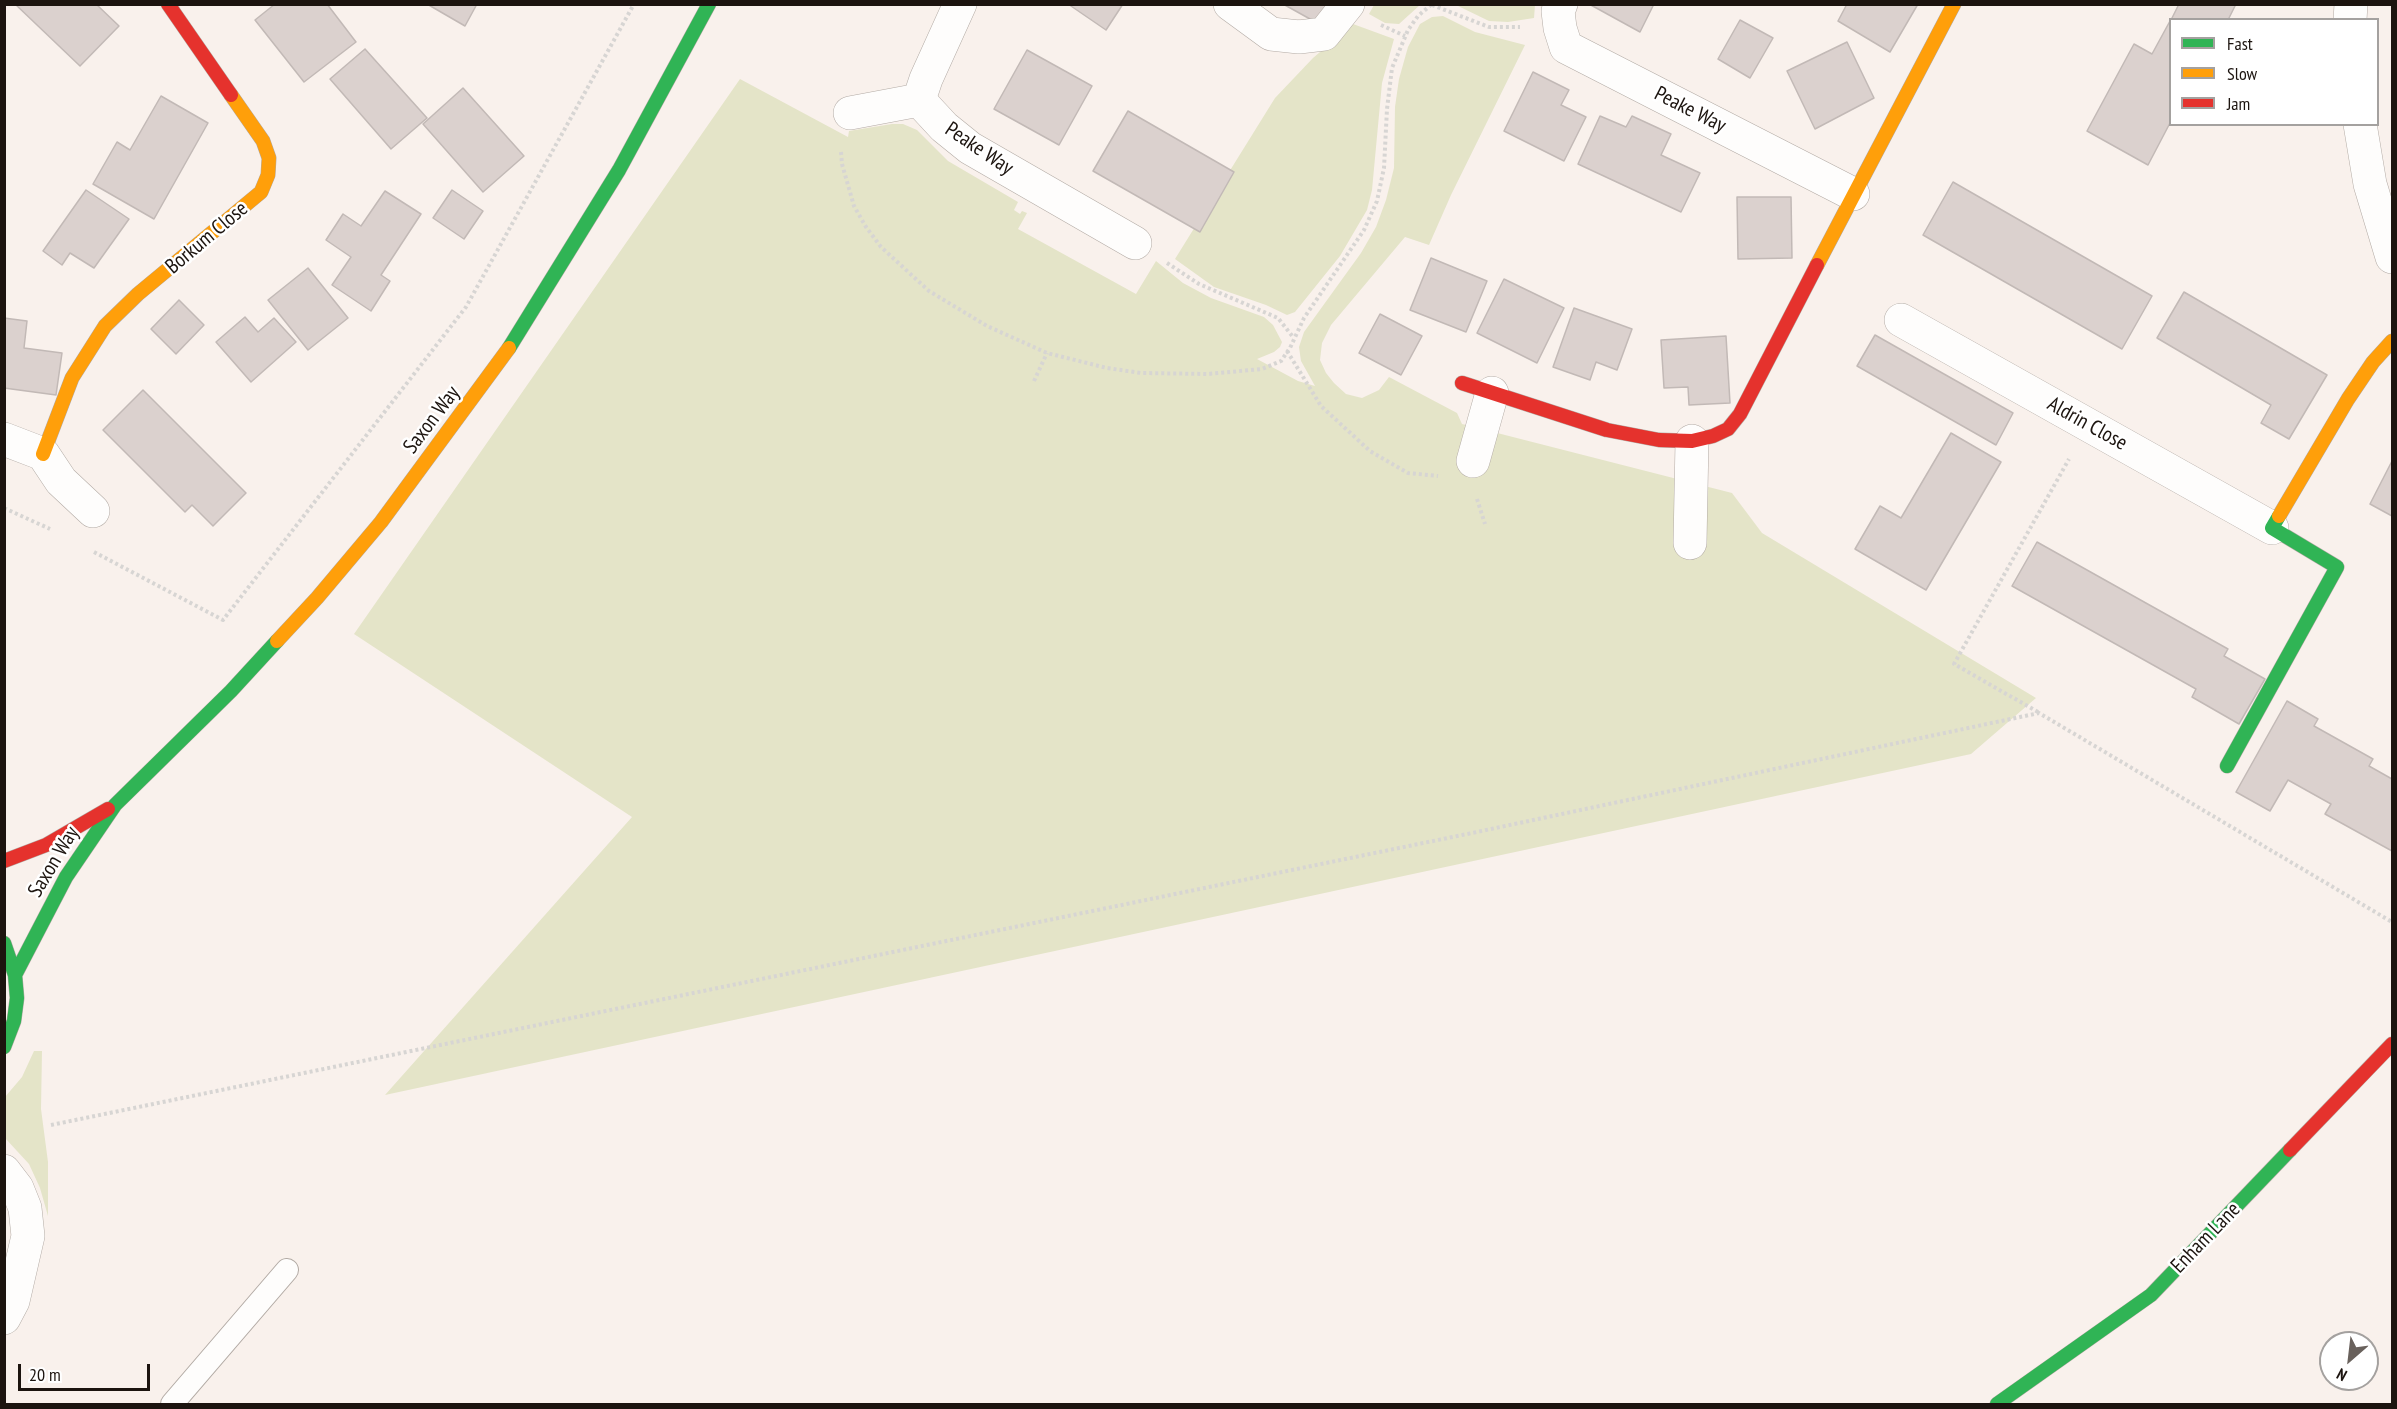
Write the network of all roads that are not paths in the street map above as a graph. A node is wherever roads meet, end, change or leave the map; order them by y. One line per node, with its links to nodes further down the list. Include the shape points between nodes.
1 (709, 4): 25 (street, Saxon Way, via 565,260 504,357 446,437 317,598 231,691)
2 (960, 4): 8 (street)
3 (1230, 4): 4 (street, via 1271,34 1299,37 1324,34)
4 (1348, 4)
5 (1954, 4): 11 (street)
6 (179, 8): 19 (street, Borkum Close, via 263,141 269,158 268,175 261,192 105,326 72,378)
7 (1560, 14): 11 (street, Peake Way, via 1566,46)
8 (919, 100): 9 (street); 12 (street, Peake Way, via 944,128 970,148)
9 (850, 113)
10 (2360, 126): 13 (street, via 2370,184)
11 (1853, 194): 18 (street, via 1740,414 1728,429)
12 (1135, 243)
13 (2392, 257)
14 (1901, 320): 22 (street, Aldrin Close)
15 (2392, 341): 22 (street, via 2348,399)
16 (1477, 388): 18 (street, via 1607,430 1659,440); 20 (street)
17 (4, 440): 19 (street)
18 (1692, 441): 23 (street)
19 (44, 454): 21 (street, via 61,481)
20 (1460, 469)
21 (93, 511)
22 (2272, 528): 24 (street, via 2337,567)
23 (1690, 543)
24 (2227, 766)
25 (115, 805): 26 (street, Saxon Way, via 46,845); 28 (street, Saxon Way, via 66,877)
26 (4, 861)
27 (4, 943): 28 (street)
28 (15, 975): 30 (street, via 14,1021)
29 (2392, 1044): 35 (street, Enham Lane, via 2151,1295)
30 (4, 1047)
31 (4, 1171): 33 (street, via 25,1208 28,1236 13,1301)
32 (287, 1270): 34 (lane)
33 (4, 1318)
34 (172, 1404)
35 (1997, 1404)

